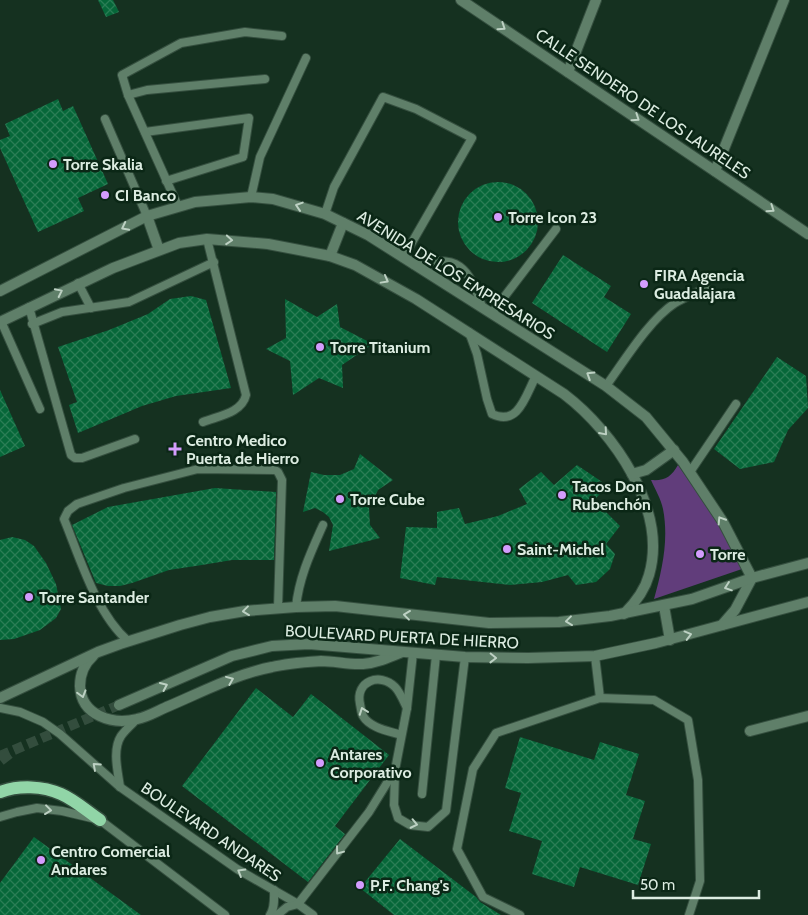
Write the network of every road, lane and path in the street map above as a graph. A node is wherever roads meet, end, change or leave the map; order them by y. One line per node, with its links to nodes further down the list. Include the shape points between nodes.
1 (461, 0): 6 (street, CALLE SENDERO DE LOS LAURELES, one-way to 6)
2 (596, 0): 6 (street)
3 (784, 0): 11 (street)
4 (282, 36): 8 (lane, via 245,32 181,43 122,75)
5 (306, 58): 13 (lane, via 260,157)
6 (568, 72): 11 (street, CALLE SENDERO DE LOS LAURELES, one-way to 11)
7 (265, 79): 8 (lane, via 147,90)
8 (128, 95): 10 (lane)
9 (105, 119): 16 (lane)
10 (145, 132): 12 (lane); 12 (lane, via 249,118 243,157)
11 (715, 171): 19 (street, CALLE SENDERO DE LOS LAURELES, one-way to 19)
12 (166, 181): 14 (lane)
13 (251, 197): 14 (street, AVENIDA DE LOS EMPRESARIOS); 15 (street, AVENIDA DE LOS EMPRESARIOS, one-way to 13, via 290,203)
14 (178, 206): 16 (street, AVENIDA DE LOS EMPRESARIOS)
15 (325, 214): 17 (street, AVENIDA DE LOS EMPRESARIOS); 23 (lane, via 334,187 383,97 416,109 472,138)
16 (147, 216): 21 (street); 28 (street, AVENIDA DE LOS EMPRESARIOS, one-way to 28)
17 (343, 223): 22 (street); 23 (street, AVENIDA DE LOS EMPRESARIOS)
18 (556, 229): 32 (lane)
19 (808, 234)
20 (207, 239): 21 (street); 22 (street, one-way to 22, via 300,248); 24 (lane)
21 (159, 250): 26 (street)
22 (330, 256): 35 (street, one-way to 35, via 386,281)
23 (403, 258): 25 (street, AVENIDA DE LOS EMPRESARIOS)
24 (214, 262): 31 (lane, via 129,302); 40 (lane, via 246,395 238,409)
25 (414, 264): 30 (street, AVENIDA DE LOS EMPRESARIOS); 30 (lane, via 447,260 462,268 475,286)
26 (78, 283): 29 (street, one-way to 26); 31 (lane)
27 (706, 288): 37 (lane, via 675,304 662,315)
28 (0, 291)
29 (28, 307): 33 (street); 34 (lane)
30 (482, 307): 32 (street, AVENIDA DE LOS EMPRESARIOS)
31 (91, 308): 34 (lane, via 62,312)
32 (492, 314): 37 (street, AVENIDA DE LOS EMPRESARIOS, one-way to 32)
33 (1, 322): 39 (lane)
34 (32, 324): 41 (lane, via 71,455 82,458)
35 (468, 332): 36 (street); 36 (lane, via 492,414 507,418 519,410)
36 (536, 376): 44 (street, one-way to 44, via 583,408 608,437)
37 (606, 386): 42 (street, AVENIDA DE LOS EMPRESARIOS, via 646,417)
38 (736, 404): 43 (lane)
39 (40, 410)
40 (203, 422)
41 (134, 439)
42 (674, 450): 43 (street, AVENIDA DE LOS EMPRESARIOS); 44 (street, via 646,470)
43 (690, 472): 47 (street, AVENIDA DE LOS EMPRESARIOS, one-way to 43, via 723,522)
44 (632, 474): 52 (street, via 647,510 652,558 649,576 641,593)
45 (323, 525): 50 (lane, via 304,568)
46 (808, 563): 47 (street, BOULEVARD PUERTA DE HIERRO)
47 (752, 578): 49 (street, BOULEVARD PUERTA DE HIERRO, one-way to 49); 53 (street, via 735,610)
48 (808, 602): 53 (street, BOULEVARD PUERTA DE HIERRO)
49 (664, 606): 52 (street, BOULEVARD PUERTA DE HIERRO); 54 (street)
50 (296, 607): 51 (street, BOULEVARD PUERTA DE HIERRO); 52 (street, BOULEVARD PUERTA DE HIERRO, one-way to 50, via 559,622 489,623 335,606)
51 (278, 608): 55 (street, BOULEVARD PUERTA DE HIERRO, one-way to 55, via 210,617); 55 (lane, via 280,475 275,470 198,469 77,504 65,515 99,604 117,632)
52 (624, 614)
53 (722, 625): 54 (street, BOULEVARD PUERTA DE HIERRO, one-way to 53)
54 (670, 640): 59 (street, BOULEVARD PUERTA DE HIERRO)
55 (128, 642): 56 (street, BOULEVARD PUERTA DE HIERRO)
56 (98, 652): 61 (street, BOULEVARD PUERTA DE HIERRO); 67 (street, one-way to 67, via 86,664 80,681 86,705 108,720)
57 (408, 653): 58 (street, BOULEVARD PUERTA DE HIERRO); 63 (street, BOULEVARD PUERTA DE HIERRO, one-way to 57, via 232,656 272,646 309,644); 65 (lane); 67 (street, one-way to 57, via 227,681 274,666 322,661 364,664)
58 (436, 655): 60 (street, BOULEVARD PUERTA DE HIERRO); 73 (lane)
59 (595, 656): 60 (street, BOULEVARD PUERTA DE HIERRO, one-way to 59); 62 (lane)
60 (465, 657): 70 (lane, one-way to 60, via 393,789 398,818 410,825 428,827 446,811)
61 (0, 698)
62 (600, 698): 82 (lane, via 496,733 472,769 457,849 483,897); 83 (lane, via 654,700 688,720 698,780 700,882)
63 (119, 705)
64 (0, 708): 71 (lane, BOULEVARD ANDARES, one-way to 64, via 43,722)
65 (407, 708): 69 (lane); 69 (lane, one-way to 65, via 373,726 363,716 358,696 362,686 371,680 385,681 395,688)
66 (808, 716): 68 (street)
67 (137, 719): 71 (lane, BOULEVARD ANDARES, via 117,744)
68 (750, 731)
69 (401, 735): 70 (lane)
70 (395, 770): 77 (lane, one-way to 77, via 369,812)
71 (120, 787): 76 (lane, BOULEVARD ANDARES, one-way to 71, via 237,870)
72 (0, 792): 75 (main road, via 29,787 50,790)
73 (422, 794)
74 (0, 817): 75 (lane, one-way to 75, via 37,808)
75 (100, 820): 78 (lane)
76 (274, 890): 77 (lane, BOULEVARD ANDARES); 79 (lane)
77 (298, 904): 80 (lane); 81 (lane, BOULEVARD ANDARES)
78 (225, 915)
79 (270, 915)
80 (277, 915)
81 (313, 915)
82 (520, 915)
83 (689, 915)

